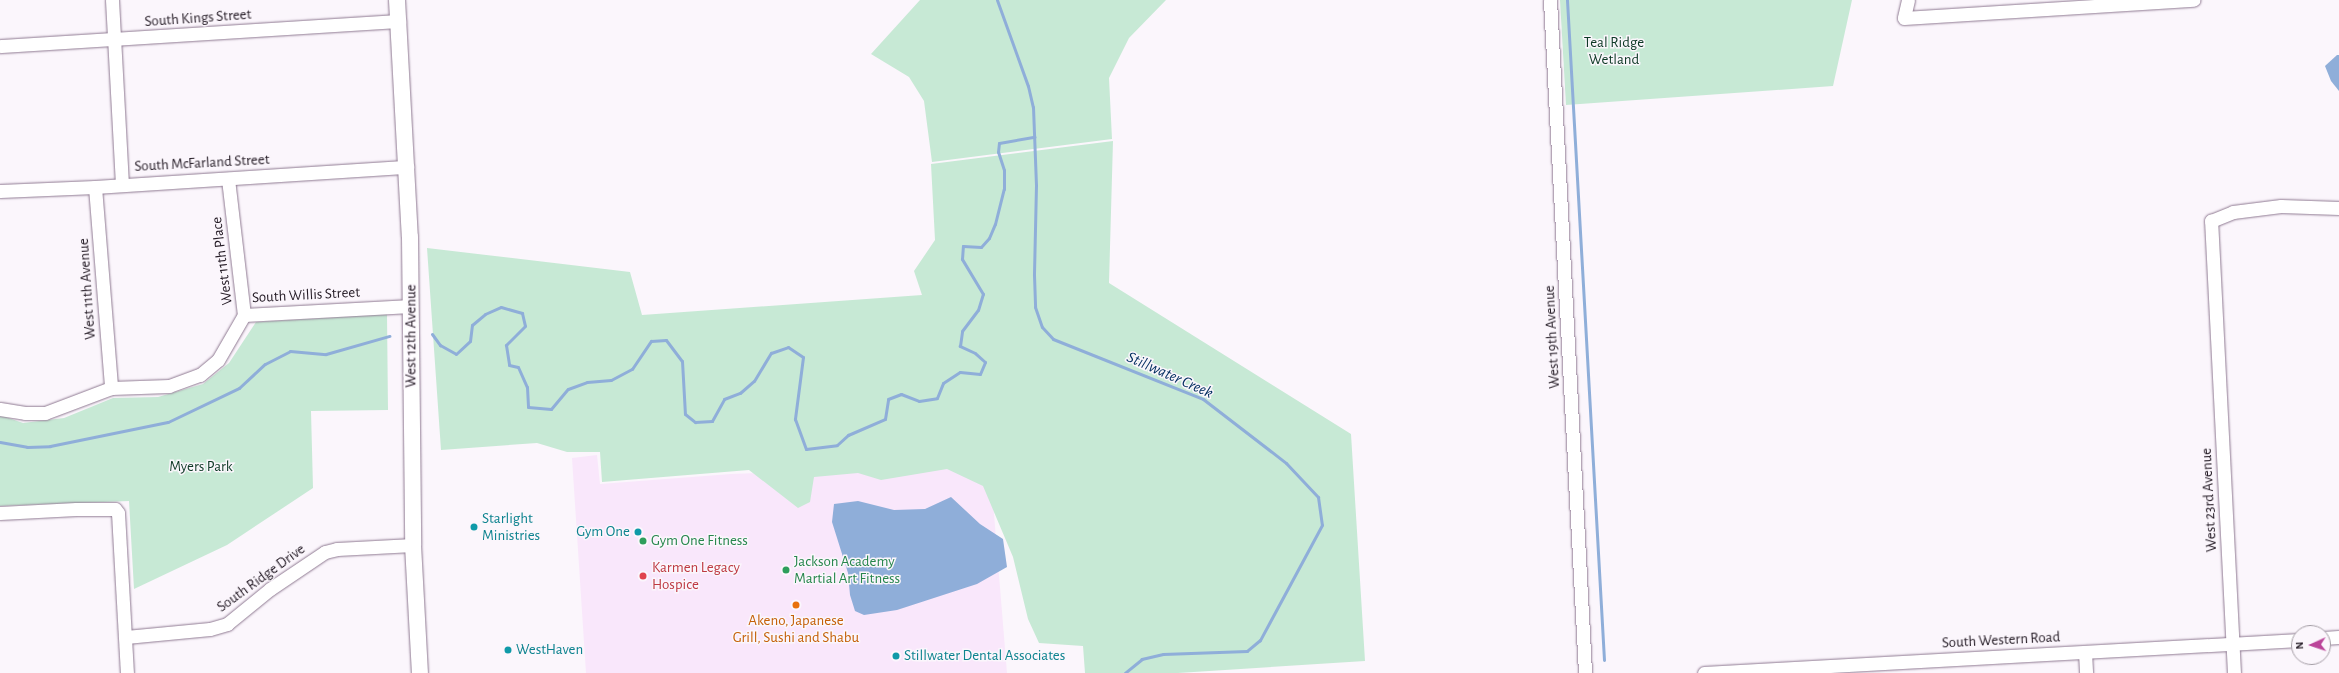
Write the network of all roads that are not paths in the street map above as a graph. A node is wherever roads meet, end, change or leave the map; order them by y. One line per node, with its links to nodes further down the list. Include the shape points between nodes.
1 (112, 0): 7 (street)
2 (397, 0): 6 (main road, West 12th Avenue)
3 (1550, 0): 27 (street, West 19th Avenue)
4 (1908, 0): 5 (street, via 1904,18)
5 (2194, 0)
6 (398, 21): 7 (street, South Kings Street); 9 (main road, West 12th Avenue)
7 (114, 40): 8 (street, South Kings Street); 11 (street)
8 (0, 46)
9 (407, 167): 10 (street, South McFarland Street); 15 (main road, West 12th Avenue)
10 (228, 178): 11 (street, South McFarland Street); 16 (street, West 11th Place)
11 (122, 184): 12 (street, South McFarland Street)
12 (95, 187): 13 (street, South McFarland Street); 17 (street, West 11th Avenue)
13 (0, 191)
14 (2339, 208): 23 (street, West 23rd Avenue, via 2281,206 2233,212 2211,221)
15 (411, 306): 16 (street, South Willis Street); 20 (main road, West 12th Avenue)
16 (244, 315): 17 (street, South Willis Street, via 218,360 200,374 168,386)
17 (111, 388): 18 (street, South Willis Street, via 45,413)
18 (0, 409)
19 (0, 513): 21 (street, via 115,509 118,513)
20 (413, 545): 21 (street, South Ridge Drive, via 337,549 325,552 270,589 227,624 210,629); 26 (main road, West 12th Avenue)
21 (126, 637): 25 (street)
22 (2291, 640): 23 (street, South Western Road)
23 (2233, 643): 24 (street, South Western Road); 30 (street, West 23rd Avenue)
24 (2085, 652): 28 (street, South Western Road); 29 (street)
25 (127, 673)
26 (420, 673)
27 (1585, 673)
28 (1704, 673)
29 (2086, 673)
30 (2234, 673)

